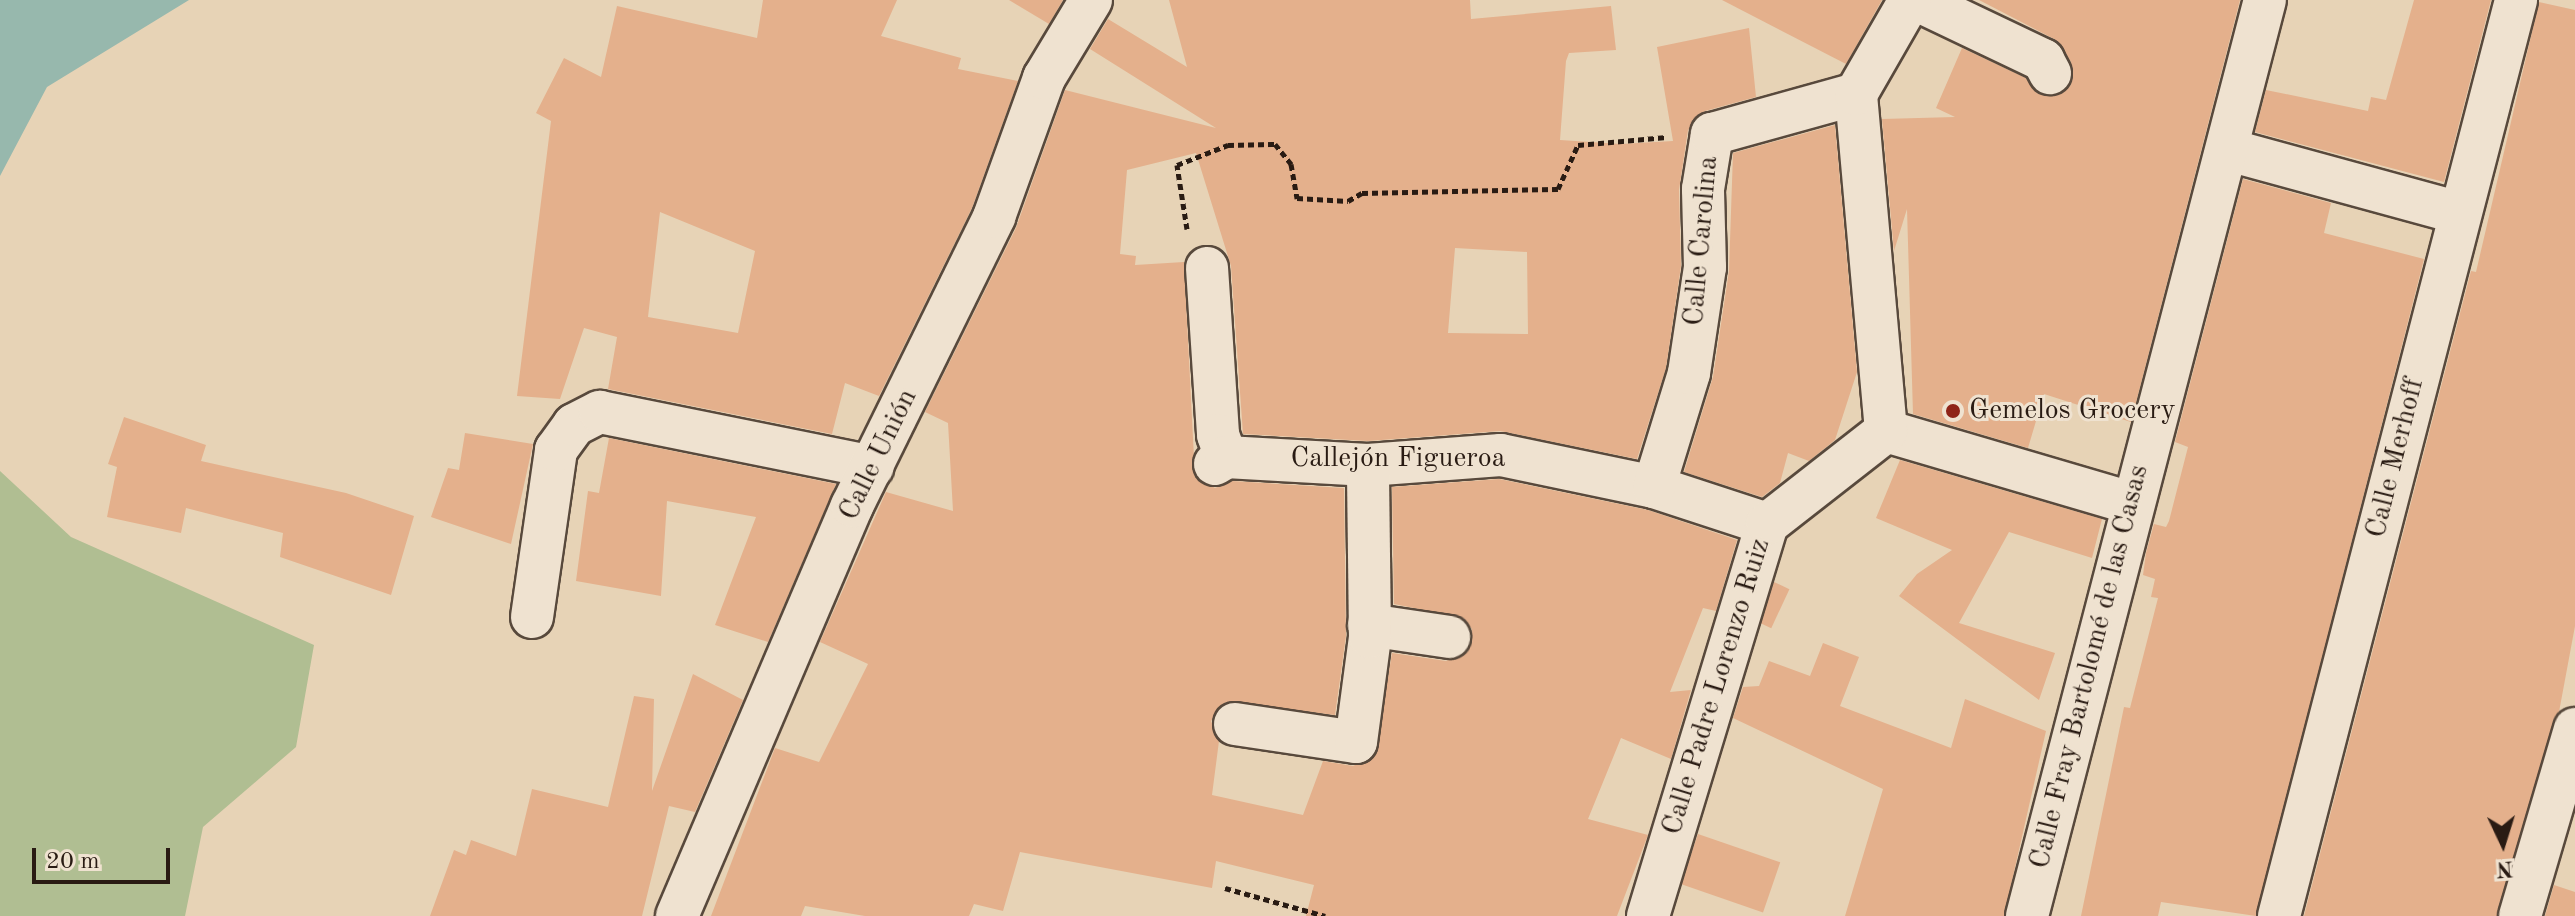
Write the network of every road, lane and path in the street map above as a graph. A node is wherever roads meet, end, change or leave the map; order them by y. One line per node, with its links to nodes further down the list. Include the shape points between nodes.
1 (1091, 0): 14 (street, Calle Unión, via 1044,78 994,217)
2 (1910, 0): 7 (street)
3 (1917, 0): 6 (street, via 2043,60)
4 (2265, 0): 9 (street, Calle Fray Bartolomé de las Casas)
5 (2516, 0): 10 (street, Calle Merhoff)
6 (2050, 73)
7 (1856, 94): 8 (street); 12 (street)
8 (1712, 134): 11 (path, via 1578,145 1558,189 1362,193 1348,201 1297,198 1291,164 1275,144 1228,145 1177,165 1182,219); 15 (street, Calle Carolina, via 1703,189 1705,267 1689,373)
9 (2229, 150): 10 (street); 16 (street, Calle Fray Bartolomé de las Casas)
10 (2459, 213): 29 (street, Calle Merhoff)
11 (1207, 268): 13 (street, Callejón Figueroa, via 1220,460)
12 (1886, 431): 16 (street); 17 (street, Calle Padre Lorenzo Ruiz)
13 (1368, 465): 15 (street, Callejón Figueroa, via 1501,455); 19 (street)
14 (872, 467): 18 (street, via 600,412 574,425 556,450); 25 (street, Calle Unión)
15 (1654, 487): 17 (street, Callejón Figueroa)
16 (2131, 503): 28 (street, Calle Fray Bartolomé de las Casas)
17 (1767, 524): 27 (street, Calle Padre Lorenzo Ruiz)
18 (532, 617)
19 (1369, 625): 20 (street); 21 (street, via 1356,742)
20 (1449, 637)
21 (1235, 724)
22 (2575, 729): 23 (street)
23 (2565, 791): 30 (street)
24 (1225, 888): 26 (path)
25 (677, 916)
26 (1325, 916)
27 (1648, 916)
28 (2027, 916)
29 (2279, 916)
30 (2520, 916)

